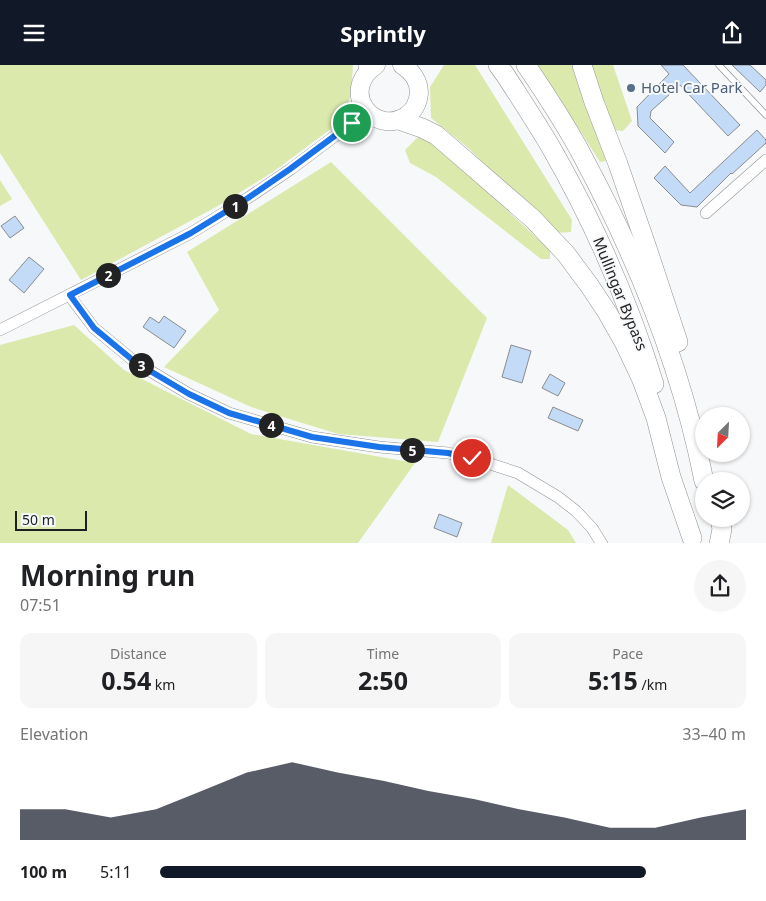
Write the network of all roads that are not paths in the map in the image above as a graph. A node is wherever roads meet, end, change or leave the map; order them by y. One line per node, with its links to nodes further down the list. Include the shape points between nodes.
1 (498, 65): 18 (highway, Mullingar Bypass, via 552,149 589,218 618,283 645,354 669,432)
2 (526, 65): 15 (highway, Mullingar Bypass, via 584,157 620,230 666,342 688,411)
3 (582, 65): 14 (highway, via 670,318)
4 (719, 65): 8 (lane)
5 (371, 67): 7 (main road, via 363,77 359,95)
6 (410, 67): 9 (main road, via 419,89 418,99 415,108)
7 (367, 113): 9 (main road, via 382,121); 12 (street, via 269,183 191,233)
8 (766, 115)
9 (400, 120): 18 (highway, via 436,135 533,219 566,254 589,285 607,312 642,380)
10 (766, 160): 11 (street)
11 (706, 213)
12 (70, 295): 13 (street); 19 (street, via 94,328 135,362 229,413 312,437 448,453 518,473 576,511)
13 (0, 330)
14 (696, 407)
15 (702, 472)
16 (714, 527): 20 (highway)
17 (722, 527): 20 (highway)
18 (692, 541)
19 (602, 543)
20 (718, 543)

